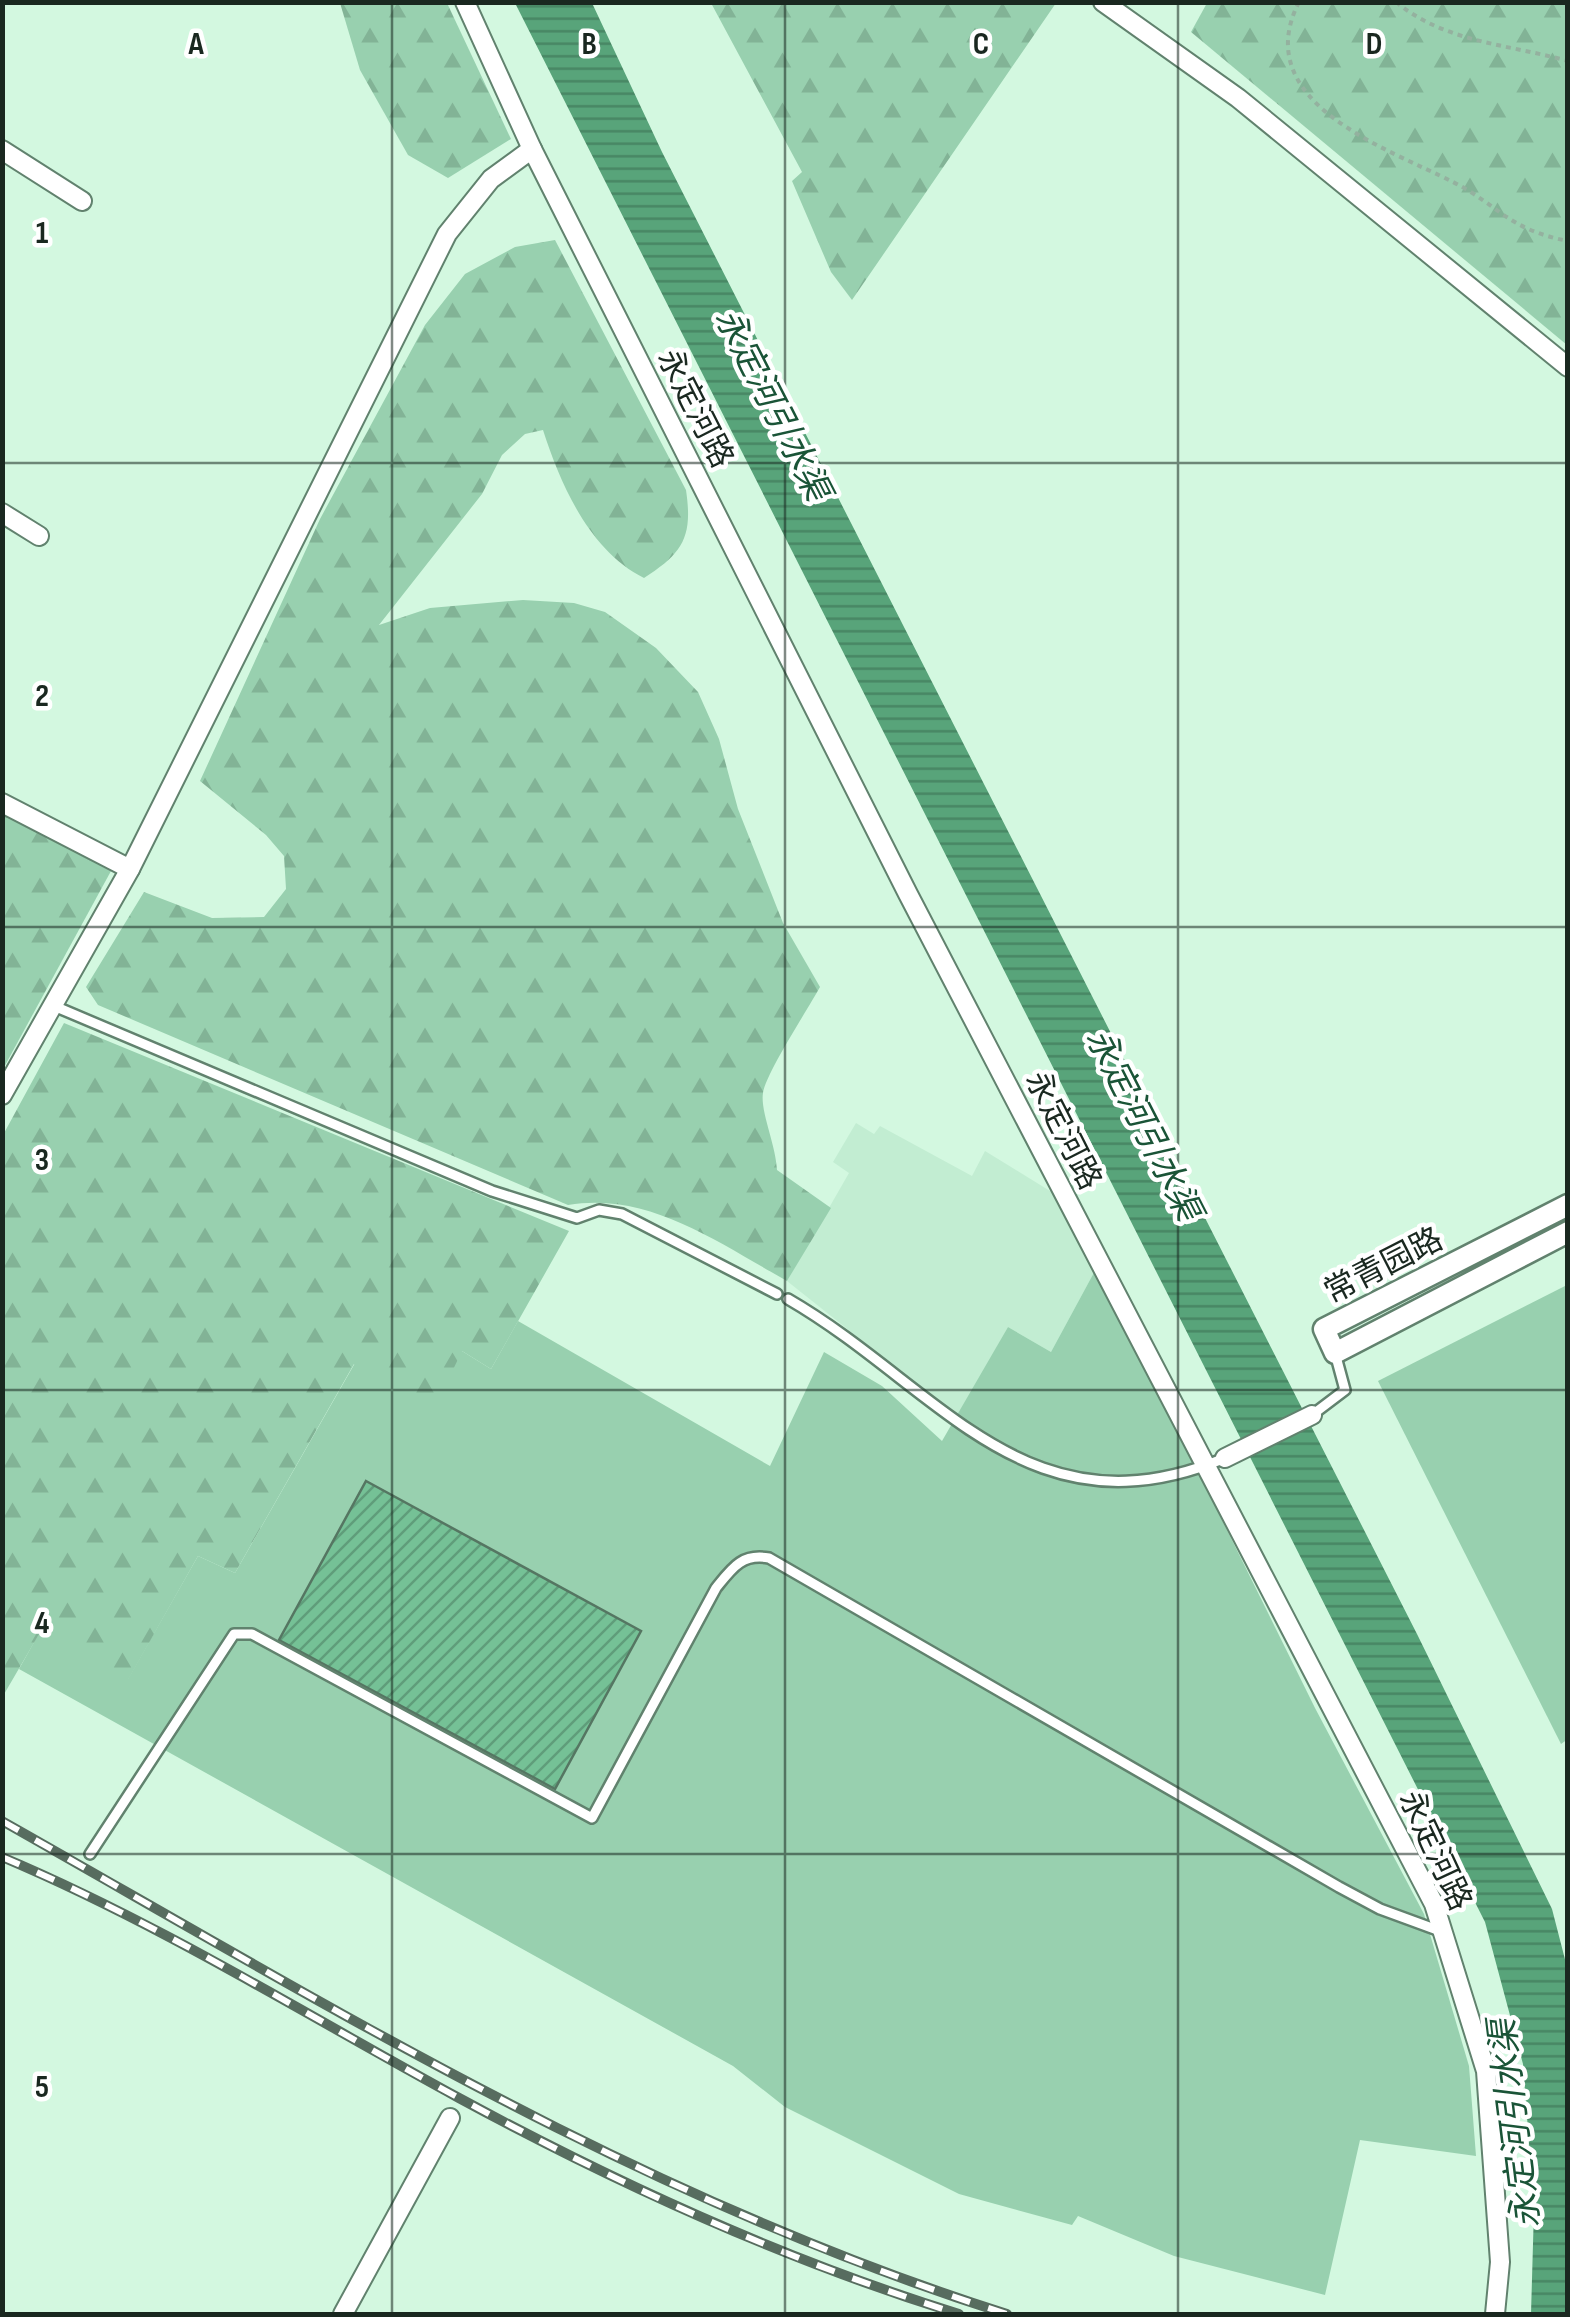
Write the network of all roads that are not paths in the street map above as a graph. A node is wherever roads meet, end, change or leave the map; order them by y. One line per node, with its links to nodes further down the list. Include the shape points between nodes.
1 (465, 2): 4 (street, 永定河路)
2 (1102, 2): 6 (street, via 1238,98)
3 (2, 150): 5 (street)
4 (532, 150): 10 (street, via 491,179 447,234); 18 (street, 永定河路)
5 (82, 202)
6 (1568, 367)
7 (2, 513): 8 (street)
8 (40, 536)
9 (2, 803): 10 (street)
10 (130, 869): 11 (street)
11 (54, 1006): 12 (street); 18 (lane, via 492,1191 577,1218 598,1210 622,1214 822,1319 943,1411 1029,1464 1108,1485)
12 (2, 1095)
13 (1568, 1206): 15 (street, 常青园路, via 1324,1329)
14 (1568, 1232): 15 (street, 常青园路)
15 (1335, 1353): 16 (lane, via 1345,1390)
16 (1312, 1416): 17 (street)
17 (1225, 1458): 18 (lane)
18 (1205, 1467): 20 (street, 永定河路, via 1434,1904)
19 (90, 1854): 20 (lane, via 234,1634 252,1634 592,1818 716,1588 752,1555 769,1558 1380,1909)
20 (1442, 1932): 23 (street, 永定河路, via 1486,2072 1500,2262)
21 (450, 2118): 22 (street)
22 (343, 2314)
23 (1495, 2314)

